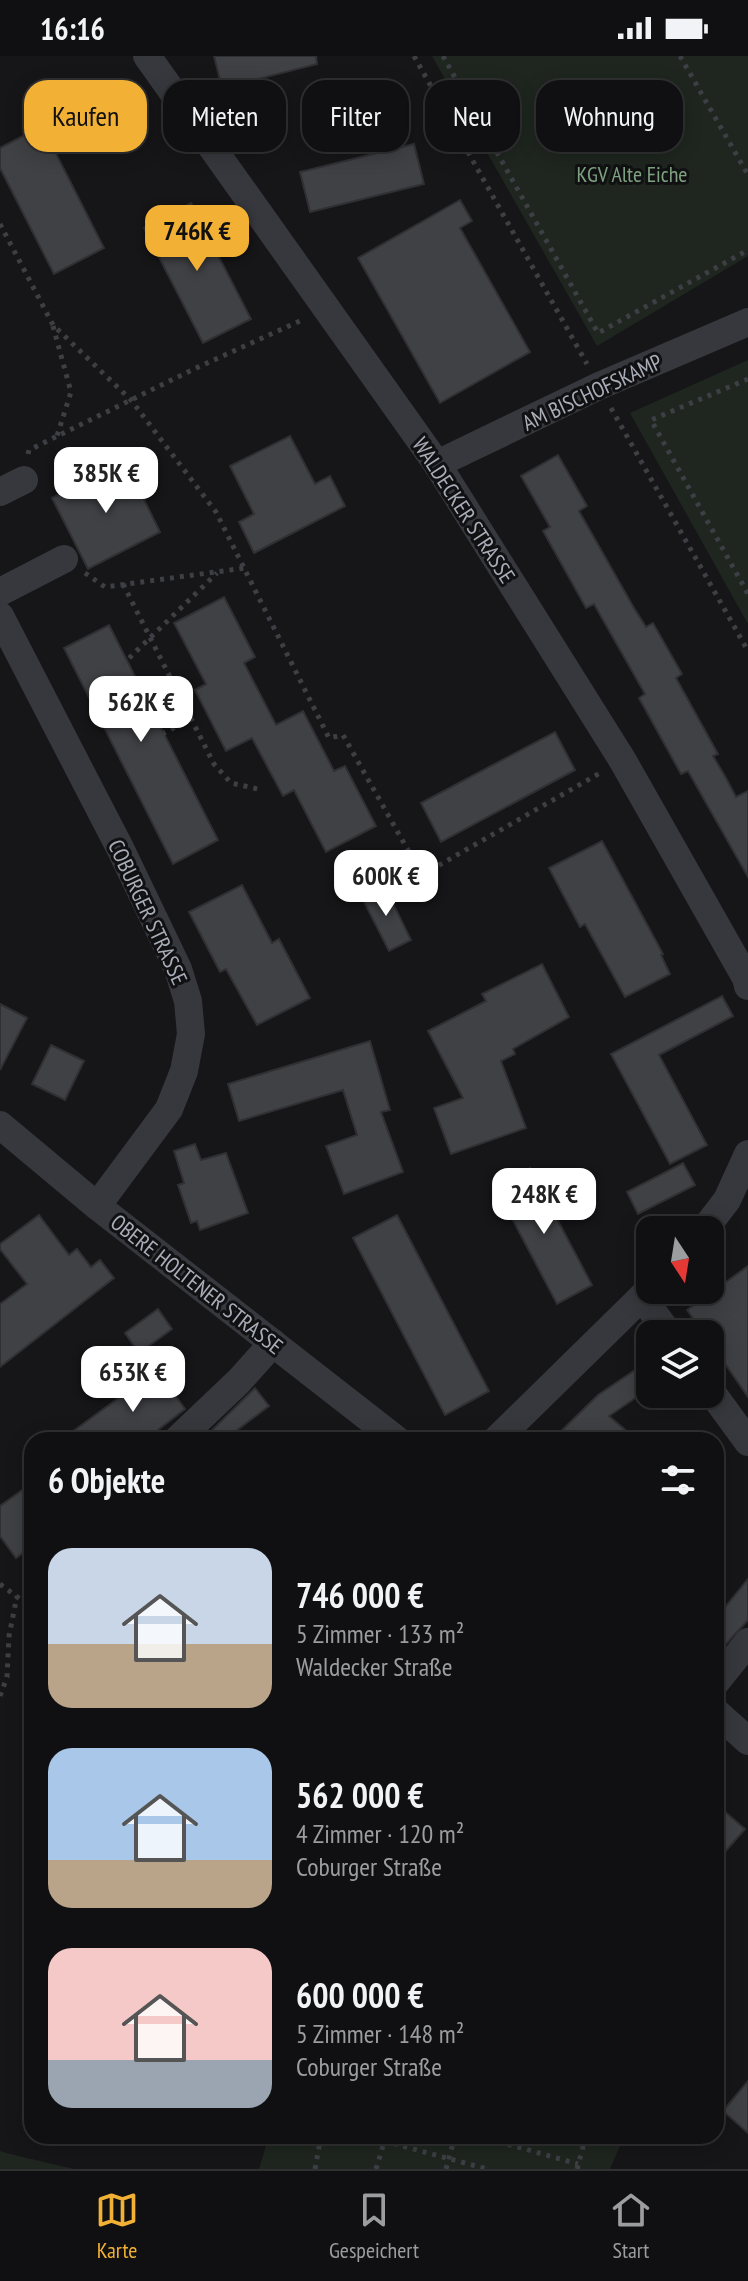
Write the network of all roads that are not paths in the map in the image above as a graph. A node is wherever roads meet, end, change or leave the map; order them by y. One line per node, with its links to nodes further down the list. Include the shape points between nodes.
1 (147, 56): 3 (street, WALDECKER STRASSE)
2 (748, 322): 3 (street, AM BISCHOFSKAMP)
3 (437, 464): 7 (street, WALDECKER STRASSE, via 623,761)
4 (64, 559): 5 (street)
5 (0, 592)
6 (0, 616): 10 (street, COBURGER STRASSE, via 121,850 188,1001 191,1034 169,1109)
7 (748, 986)
8 (0, 1125): 10 (street, OBERE HOLTENER STRASSE)
9 (748, 1154): 11 (street)
10 (97, 1206): 13 (street, OBERE HOLTENER STRASSE)
11 (715, 1216)
12 (636, 1303): 17 (street)
13 (273, 1343): 15 (street); 16 (street, OBERE HOLTENER STRASSE)
14 (723, 1408): 18 (street)
15 (185, 1432)
16 (387, 1432)
17 (504, 1432)
18 (748, 1442)
19 (748, 1642): 20 (street)
20 (724, 1672)
21 (724, 1719): 22 (street)
22 (748, 1741)

